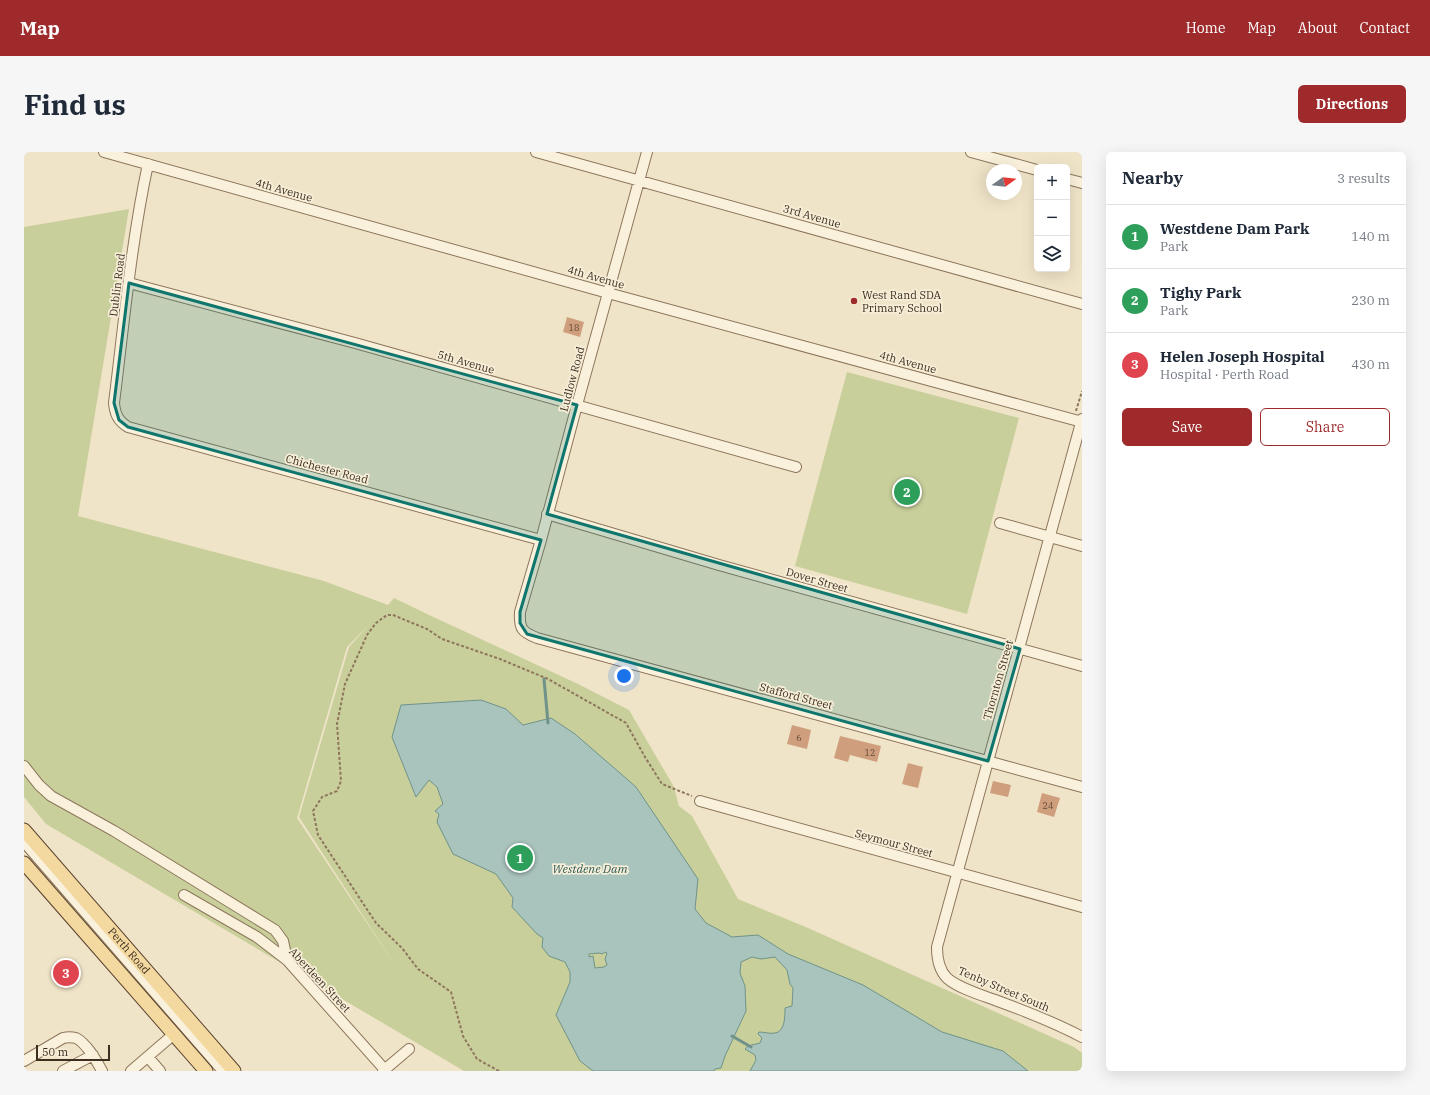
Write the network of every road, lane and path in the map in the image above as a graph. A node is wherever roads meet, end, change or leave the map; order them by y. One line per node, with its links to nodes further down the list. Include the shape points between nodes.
1 (104, 152): 5 (street, 4th Avenue)
2 (536, 152): 8 (street, 3rd Avenue)
3 (647, 152): 8 (street, Ludlow Road)
4 (971, 152): 7 (street)
5 (139, 156): 6 (street, 4th Avenue)
6 (148, 164): 11 (street, Dublin Road, via 137,219); 12 (street, 4th Avenue)
7 (1034, 169)
8 (639, 180): 12 (street, Ludlow Road); 13 (street, 3rd Avenue)
9 (1070, 180): 10 (street)
10 (1082, 183)
11 (129, 282): 14 (street, 5th Avenue); 15 (street, Dublin Road)
12 (608, 293): 14 (street, Ludlow Road); 16 (street, 4th Avenue)
13 (1082, 304)
14 (577, 405): 17 (street, 5th Avenue); 18 (street, Ludlow Road)
15 (114, 410): 21 (street, Chichester Road, via 119,420 128,427)
16 (1082, 421): 20 (street, Thornton Street)
17 (796, 467)
18 (548, 514): 21 (street, Ludlow Road); 24 (street, Dover Street, via 719,566)
19 (1000, 523): 20 (street)
20 (1050, 538): 22 (street); 24 (street, Thornton Street)
21 (542, 540): 23 (street, Ludlow Road)
22 (1082, 546)
23 (520, 612): 26 (street, Stafford Street, via 522,630 537,638)
24 (1020, 649): 25 (street, Dover Street); 26 (street, Thornton Street)
25 (1082, 666)
26 (988, 761): 28 (street, Stafford Street); 33 (street, Thornton Street)
27 (24, 766): 37 (street, via 51,796 114,831 275,930 283,941)
28 (1082, 787)
29 (700, 801): 33 (street, Seymour Street); 54 (path, via 691,794 662,784 626,723 548,679 442,638 393,615 387,615 376,623 367,634 345,684 337,724 341,781 338,791 322,797 313,812 318,834 376,923 402,948 418,969 451,992 463,1036 477,1059)
30 (24, 830): 52 (main road, Perth Road)
31 (24, 842): 51 (street)
32 (24, 863): 40 (main road, Perth Road)
33 (957, 873): 35 (street, Seymour Street); 36 (street, Thornton Street)
34 (184, 895): 37 (street, Aberdeen Street, via 257,937)
35 (1082, 907)
36 (937, 947): 38 (street, Tenby Street South, via 942,971 947,978 983,995)
37 (287, 960): 53 (street, Aberdeen Street)
38 (1059, 1024): 39 (street); 41 (street, Tenby Street South)
39 (1082, 1028)
40 (174, 1034): 44 (street); 50 (main road, Perth Road)
41 (1082, 1037)
42 (409, 1049): 53 (street)
43 (92, 1055): 45 (street, via 76,1038 69,1037); 46 (street); 47 (street)
44 (148, 1057): 48 (street); 49 (street)
45 (24, 1061)
46 (63, 1071)
47 (102, 1071)
48 (131, 1071)
49 (160, 1071)
50 (206, 1071)
51 (223, 1071)
52 (234, 1071)
53 (384, 1071)
54 (499, 1071)

